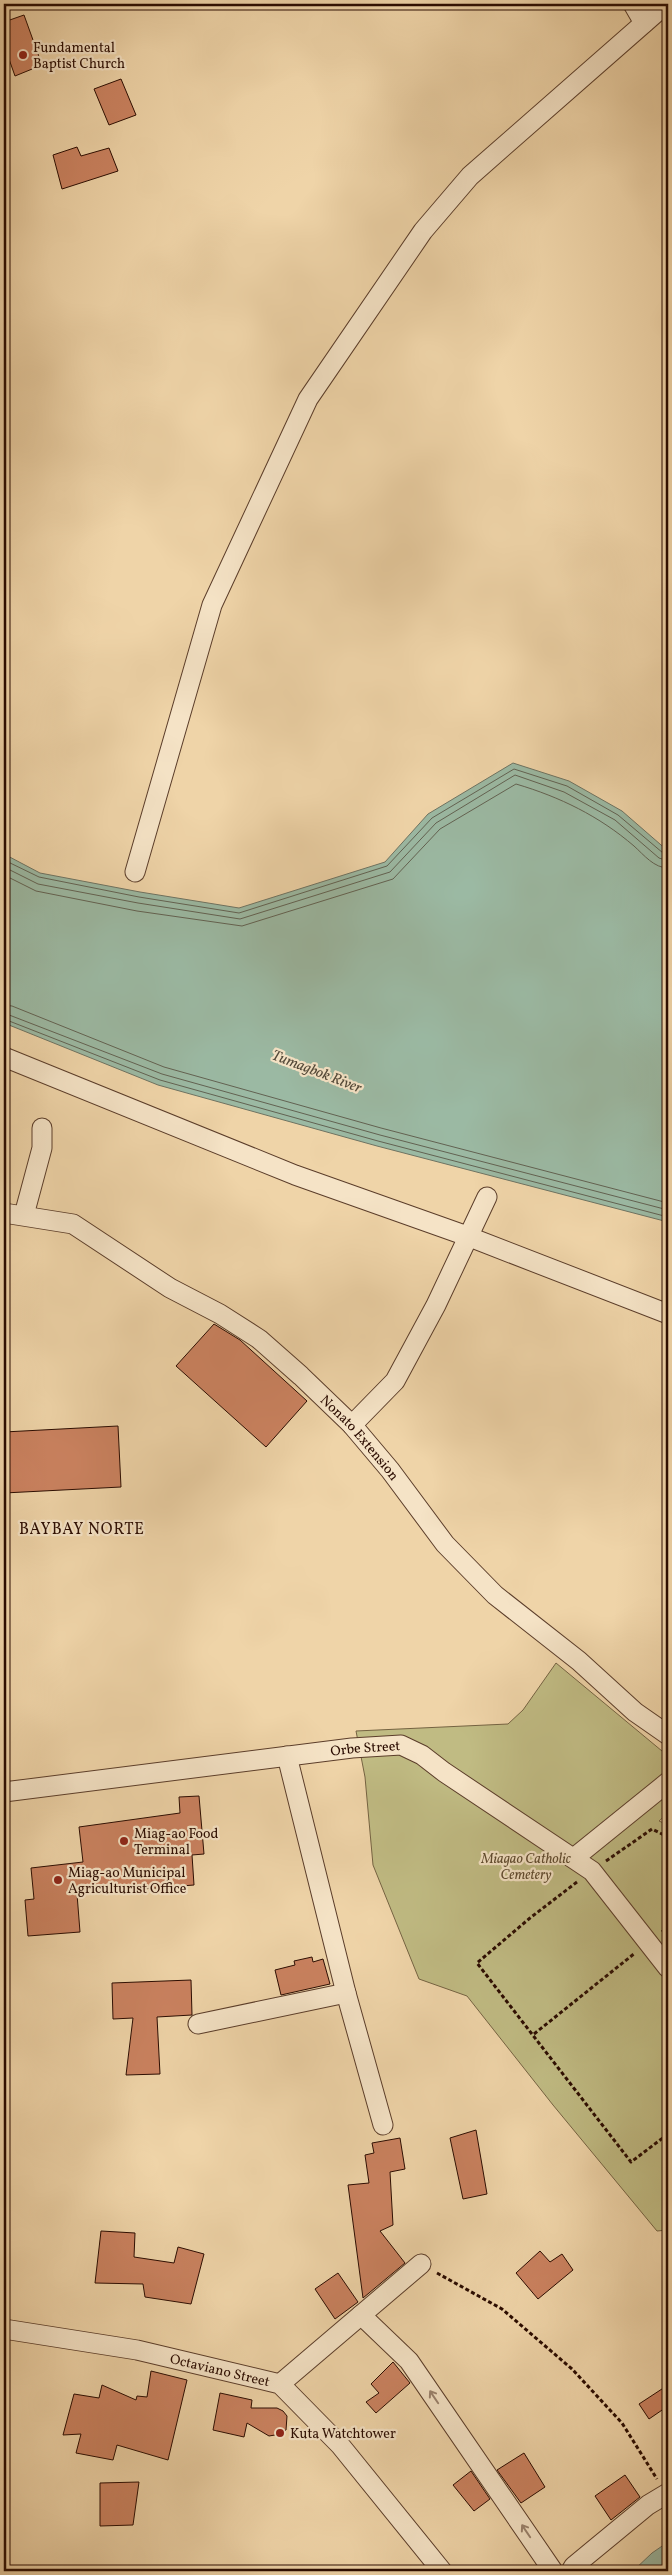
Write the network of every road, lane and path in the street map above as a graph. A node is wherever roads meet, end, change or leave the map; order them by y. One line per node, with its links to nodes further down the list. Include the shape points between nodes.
1 (633, 4): 3 (street)
2 (666, 4): 3 (street)
3 (644, 23): 4 (street, via 470,176 423,231 308,399 212,605)
4 (135, 872)
5 (4, 1057): 10 (street, via 295,1175)
6 (42, 1128): 9 (street, via 42,1148)
7 (487, 1197): 10 (street)
8 (4, 1213): 9 (street, Nonato Extension)
9 (24, 1215): 12 (street, Nonato Extension, via 73,1224 170,1288 220,1314 259,1339)
10 (467, 1236): 11 (street); 12 (street, via 436,1305 395,1381)
11 (668, 1314)
12 (352, 1425): 13 (street, Nonato Extension, via 445,1544 495,1595 579,1661 635,1712)
13 (668, 1735)
14 (287, 1756): 16 (street, Orbe Street); 18 (street, Orbe Street, via 401,1745 422,1755); 23 (street)
15 (668, 1782): 18 (street)
16 (4, 1792)
17 (668, 1837): 19 (path, via 652,1829)
18 (574, 1858): 19 (street, Orbe Street)
19 (592, 1871): 21 (street, Orbe Street); 25 (path, via 477,1963)
20 (668, 1927): 21 (path)
21 (648, 1942): 22 (street, Orbe Street); 25 (path)
22 (668, 1968)
23 (346, 1993): 24 (street); 26 (street)
24 (198, 2024)
25 (534, 2034): 27 (path, via 631,2162)
26 (383, 2125)
27 (668, 2134)
28 (421, 2264): 29 (street); 32 (path, via 502,2309 572,2368 622,2423)
29 (361, 2315): 31 (street); 34 (street, one-way to 29, via 409,2361)
30 (4, 2329): 31 (street, Octaviano Street, via 137,2350)
31 (280, 2384): 33 (street, Octaviano Street, via 340,2445)
32 (667, 2494): 35 (street, via 624,2523)
33 (442, 2571)
34 (553, 2571)
35 (570, 2571)

